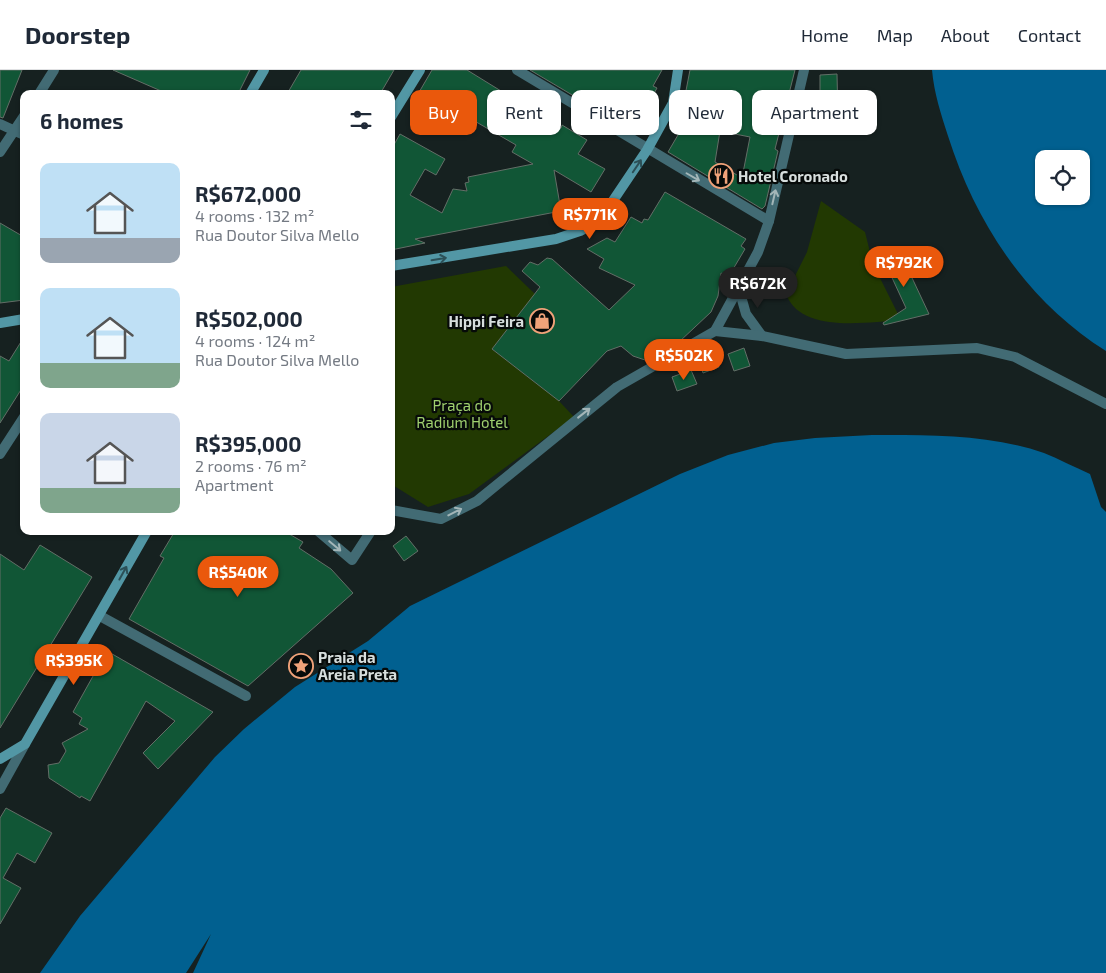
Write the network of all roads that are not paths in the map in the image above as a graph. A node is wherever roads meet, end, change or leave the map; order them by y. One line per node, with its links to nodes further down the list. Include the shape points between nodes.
1 (54, 70): 7 (street)
2 (264, 70): 8 (street)
3 (420, 70): 9 (street)
4 (517, 70): 12 (street)
5 (678, 70): 12 (street, via 674,103)
6 (804, 70): 14 (street, one-way to 6)
7 (41, 90)
8 (252, 90)
9 (395, 111)
10 (0, 124): 11 (street)
11 (19, 133): 13 (street)
12 (648, 150): 14 (street, one-way to 14); 15 (street, one-way to 12, via 556,240 580,231 600,220)
13 (0, 152)
14 (769, 221): 16 (street)
15 (395, 265)
16 (739, 289): 19 (street); 20 (street, via 746,314)
17 (20, 320): 18 (street)
18 (0, 323)
19 (715, 330): 20 (street); 24 (street, one-way to 19, via 442,519 477,501 617,387)
20 (762, 336): 21 (street, via 846,354 977,348 1015,357)
21 (1106, 404)
22 (20, 423): 23 (street)
23 (0, 454)
24 (395, 511)
25 (145, 535): 28 (street, one-way to 25)
26 (323, 535): 27 (street, one-way to 27, via 352,560)
27 (368, 535)
28 (100, 616): 29 (street); 30 (street)
29 (246, 696)
30 (26, 744): 31 (street); 32 (street)
31 (0, 759)
32 (0, 789)

